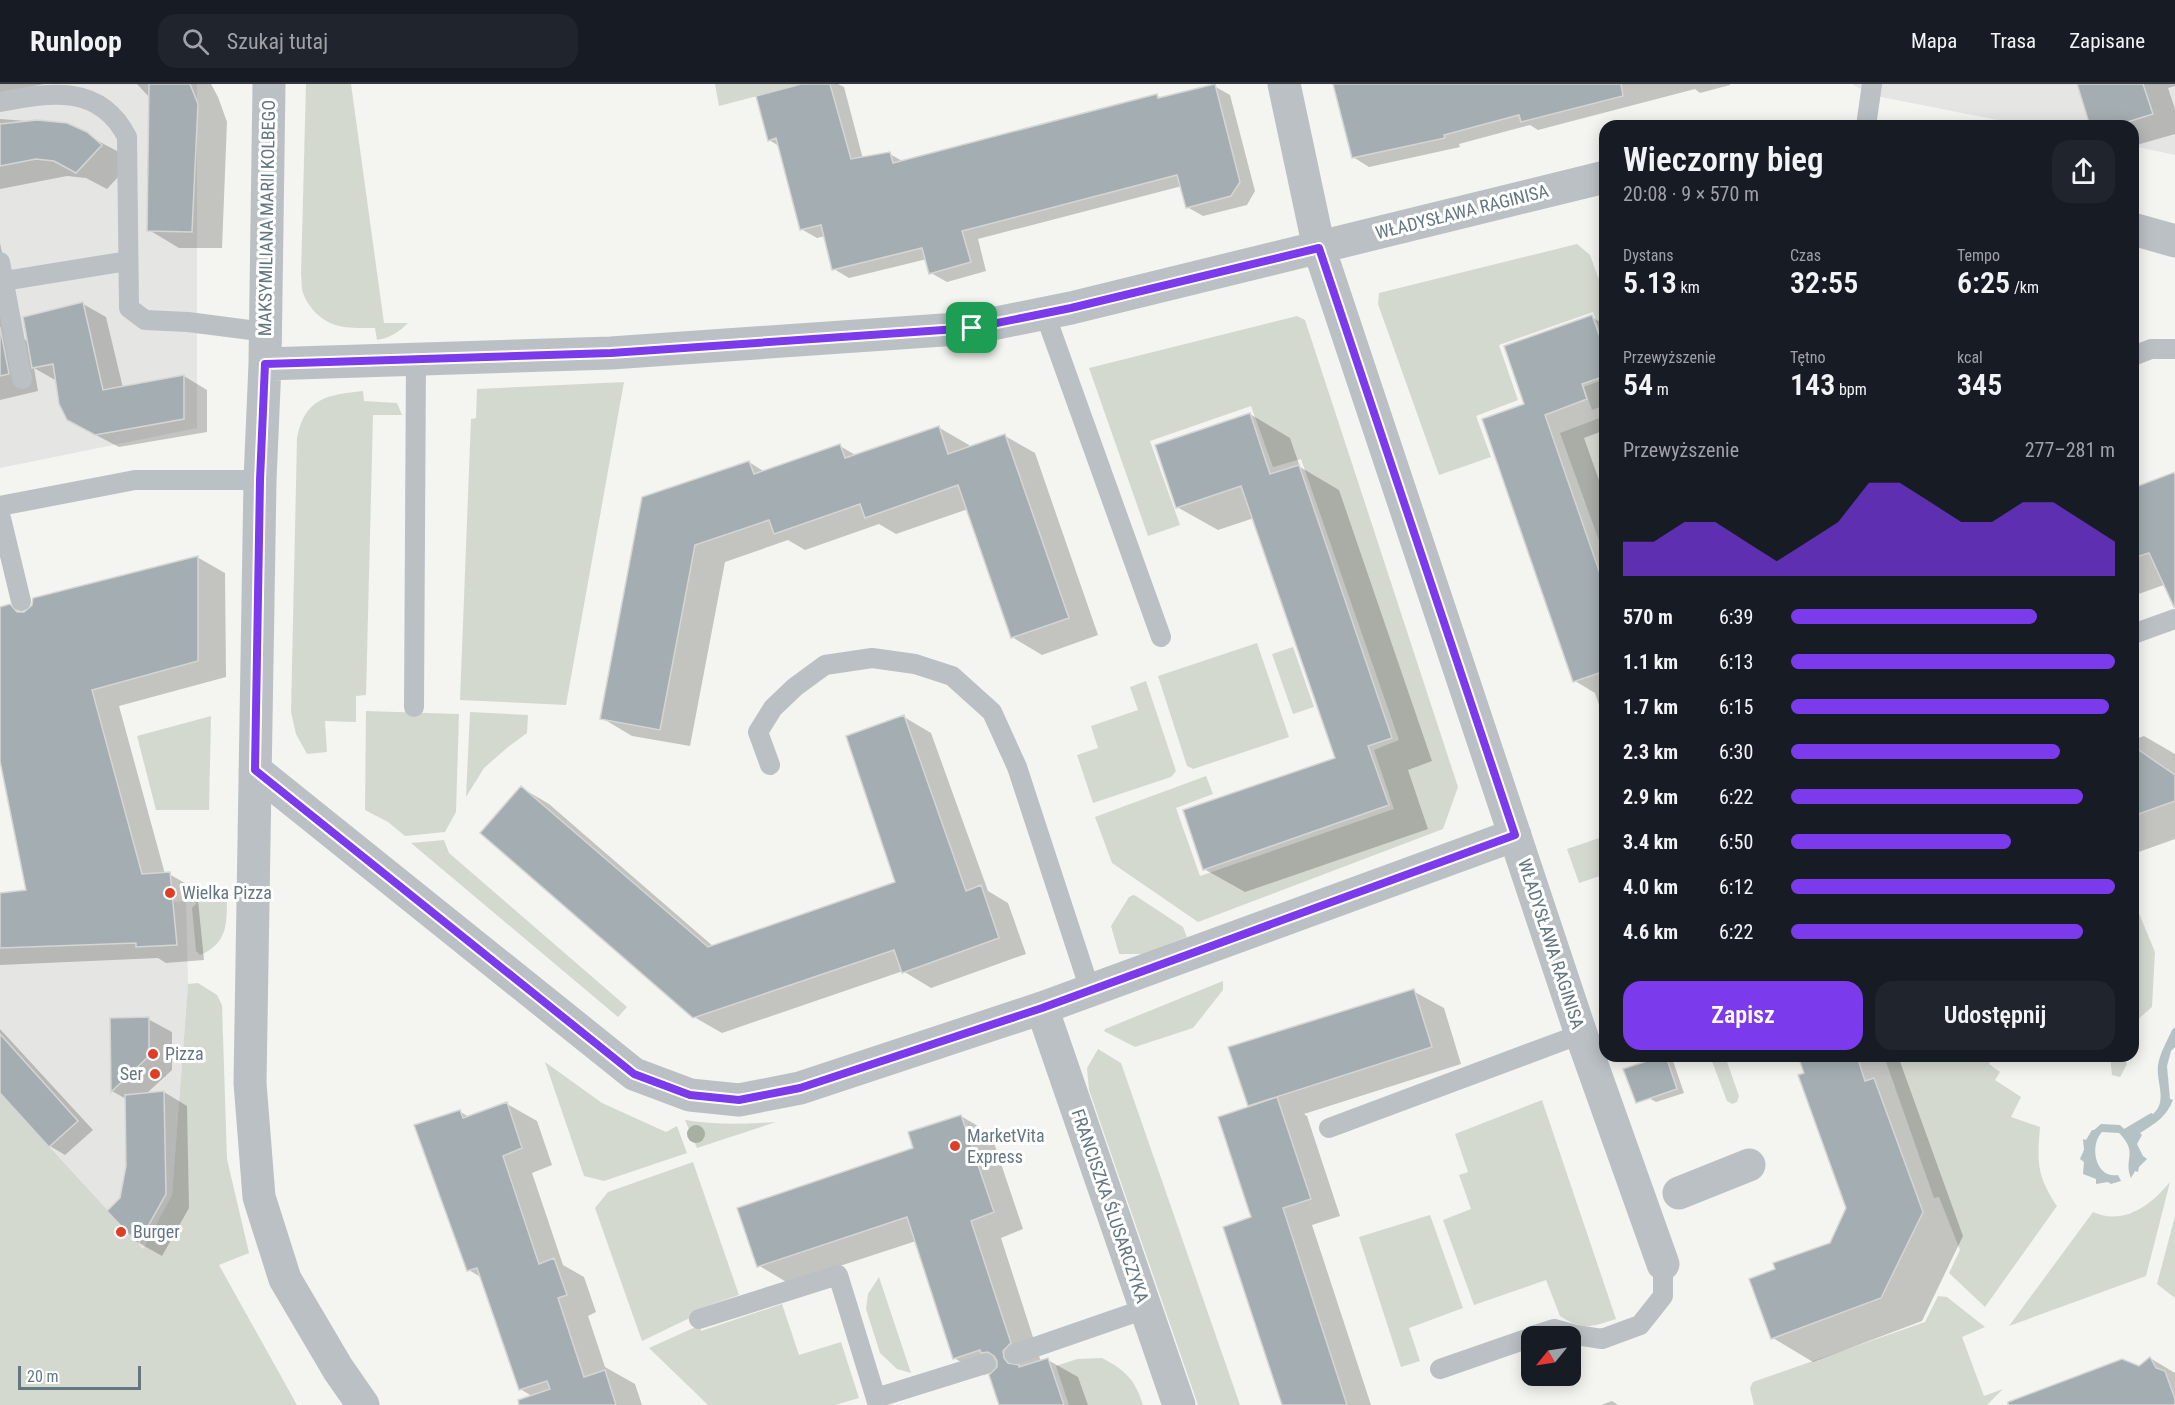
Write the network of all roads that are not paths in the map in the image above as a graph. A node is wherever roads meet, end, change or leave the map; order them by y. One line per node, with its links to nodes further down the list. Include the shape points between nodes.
1 (269, 84): 13 (street, MAKSYMILIANA MARII KOLBEGO)
2 (1284, 84): 9 (street, WŁADYSŁAWA RAGINISA)
3 (1872, 84): 5 (lane)
4 (0, 102): 10 (lane, via 71,93 101,104 120,123 127,137)
5 (1867, 120)
6 (1599, 181): 9 (street, WŁADYSŁAWA RAGINISA)
7 (2139, 231): 8 (street)
8 (2175, 241)
9 (1319, 248): 12 (street, WŁADYSŁAWA RAGINISA); 29 (street, WŁADYSŁAWA RAGINISA)
10 (128, 261): 11 (lane); 13 (lane, via 129,308 145,320)
11 (2, 272): 18 (lane)
12 (1045, 314): 16 (street, WŁADYSŁAWA RAGINISA, via 972,328 611,353); 25 (lane)
13 (266, 332): 17 (street, MAKSYMILIANA MARII KOLBEGO)
14 (2175, 349): 15 (lane, via 2151,349)
15 (2139, 354)
16 (416, 359): 17 (street, WŁADYSŁAWA RAGINISA); 26 (lane)
17 (265, 364): 19 (street, MAKSYMILIANA MARII KOLBEGO)
18 (22, 379)
19 (260, 480): 20 (lane, via 135,480); 28 (street, MAKSYMILIANA MARII KOLBEGO)
20 (0, 507)
21 (0, 514): 22 (lane)
22 (21, 601)
23 (2175, 619): 24 (lane)
24 (2139, 632)
25 (1161, 637)
26 (414, 707)
27 (770, 765): 30 (lane, via 758,732 773,708 825,665 872,658 915,664 951,676 992,712 1017,767)
28 (255, 770): 31 (street, via 634,1074 690,1095 739,1100 800,1088); 46 (street, MAKSYMILIANA MARII KOLBEGO, via 250,1083 259,1197 285,1279)
29 (1515, 835): 30 (street); 32 (street, WŁADYSŁAWA RAGINISA)
30 (1090, 990): 31 (street)
31 (1042, 1008): 38 (street, FRANCISZKA ŚLUSARCZYKA)
32 (1592, 1050): 33 (lane); 36 (street, WŁADYSŁAWA RAGINISA)
33 (1329, 1128)
34 (1749, 1165): 35 (street)
35 (1679, 1193): 36 (lane)
36 (1643, 1207): 37 (street, WŁADYSŁAWA RAGINISA)
37 (1663, 1264): 40 (lane, via 1663,1296 1640,1324 1602,1339)
38 (1145, 1309): 42 (lane); 47 (street, FRANCISZKA ŚLUSARCZYKA)
39 (699, 1320): 45 (lane, via 838,1275)
40 (1581, 1336)
41 (1521, 1341): 44 (lane)
42 (1015, 1354)
43 (985, 1364): 45 (lane)
44 (1440, 1369)
45 (877, 1402)
46 (363, 1405)
47 (1179, 1405)

